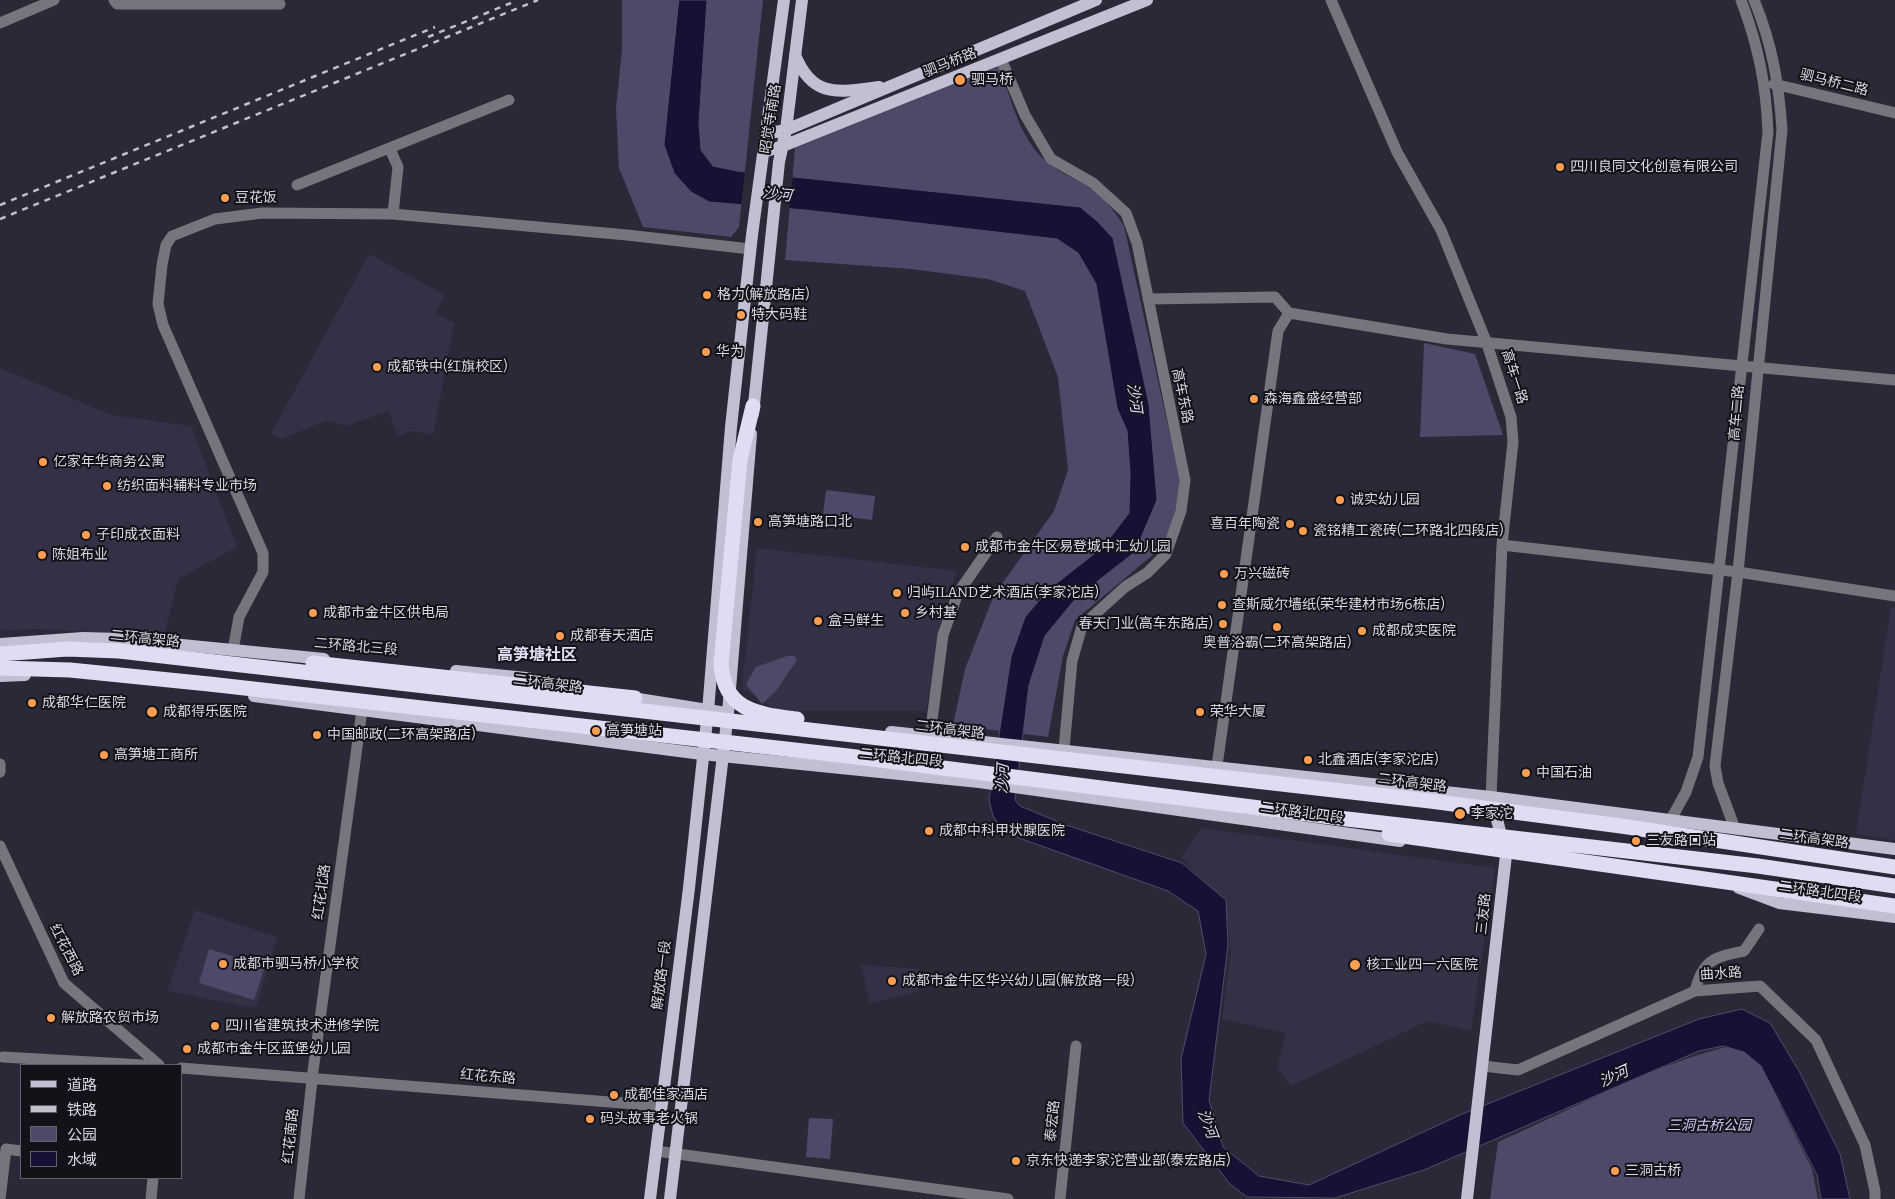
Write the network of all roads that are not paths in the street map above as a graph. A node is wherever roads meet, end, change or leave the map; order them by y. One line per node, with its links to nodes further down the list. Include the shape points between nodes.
1 (54, 0): 11 (street)
2 (114, 0): 10 (street, via 117,4)
3 (784, 0): 20 (main road, 昭觉寺南路)
4 (802, 0): 12 (main road, 昭觉寺南路)
5 (1096, 0): 15 (main road, 驷马桥路)
6 (1147, 0): 13 (main road, 驷马桥路)
7 (1331, 0): 29 (street, 高车一路, via 1397,152 1441,230)
8 (1741, 0): 14 (street, 高车二路)
9 (1754, 0): 16 (street, 高车二路, via 1764,23)
10 (280, 4)
11 (0, 23)
12 (795, 55): 15 (main road, via 808,78 819,88 853,90); 19 (main road, 昭觉寺南路)
13 (1001, 59): 21 (main road, 驷马桥路); 27 (street, 高车东路, via 1025,115 1051,159 1092,183 1126,214 1136,243)
14 (1765, 82): 16 (street, 驷马桥二路); 30 (street, 高车二路, via 1768,132)
15 (898, 84): 19 (main road, 驷马桥路)
16 (1780, 85): 18 (street, 驷马桥二路); 31 (street, 高车二路, via 1782,130)
17 (509, 100): 22 (street)
18 (1895, 113)
19 (786, 130): 20 (main road, 驷马桥路); 21 (main road, 昭觉寺南路)
20 (765, 134): 23 (main road, 昭觉寺南路)
21 (783, 146): 23 (main road, 驷马桥路); 33 (main road, 昭觉寺南路)
22 (390, 149): 24 (street); 25 (street, via 398,167)
23 (763, 152): 26 (main road, 昭觉寺南路)
24 (297, 185)
25 (393, 214): 26 (street); 41 (street, via 262,213 214,219 172,236 166,246 158,304 163,325 263,553 262,572 239,617)
26 (750, 249): 47 (main road, 解放路一段)
27 (1148, 300): 28 (street, via 1275,297); 51 (street, 高车东路, via 1185,480 1181,511 1166,554 1082,626 1072,662)
28 (1289, 313): 29 (street, via 1448,339); 55 (street, via 1278,331)
29 (1486, 341): 30 (street); 35 (street, 高车一路, via 1511,417 1513,442)
30 (1742, 365): 31 (street); 36 (street, 高车二路)
31 (1757, 367): 32 (street); 37 (street, 高车二路)
32 (1895, 380)
33 (753, 406): 48 (main road, 昭觉寺南路); 50 (highway, via 740,460 720,664 724,687 736,701 759,714 836,724)
34 (997, 537): 49 (street, via 958,593 943,635)
35 (1502, 545): 36 (street); 57 (street, 高车一路)
36 (1720, 570): 37 (street); 60 (street, 高车二路, via 1698,757 1686,792)
37 (1738, 572): 38 (street); 61 (street, 高车二路, via 1715,766)
38 (1895, 596)
39 (0, 644): 41 (main road, 二环路北三段, via 83,638)
40 (67, 649): 42 (highway, 二环高架路); 45 (highway, via 102,643); 50 (highway, 二环高架路, via 128,652)
41 (233, 650): 45 (main road, 二环路北三段, via 526,678)
42 (0, 654)
43 (0, 668): 59 (highway, via 70,670 209,684 848,756)
44 (0, 676): 46 (main road, via 115,680)
45 (635, 698): 47 (main road, 二环路北三段)
46 (362, 710): 52 (main road); 78 (street, 红花北路)
47 (708, 711): 48 (main road, 二环路北四段); 52 (main road, 解放路一段)
48 (728, 714): 49 (main road, 二环路北四段); 53 (main road, 昭觉寺南路)
49 (930, 736): 51 (main road, 二环路北四段)
50 (903, 741): 58 (highway, 二环高架路)
51 (1064, 749): 55 (main road, 二环路北四段)
52 (702, 754): 53 (main road, 二环路北四段); 79 (main road, 解放路一段, via 689,888)
53 (723, 756): 64 (main road, 二环路北四段, via 979,782); 82 (main road)
54 (0, 764): 56 (street)
55 (1216, 766): 57 (main road, 二环路北四段)
56 (0, 772)
57 (1492, 797): 60 (main road, 二环路北四段); 64 (main road, 三友路)
58 (1430, 801): 65 (highway, via 1458,800); 66 (highway, 二环高架路)
59 (1347, 819): 67 (highway, via 1758,866); 68 (highway, via 1378,832)
60 (1670, 822): 61 (main road, 二环路北四段)
61 (1736, 830): 63 (main road, 二环路北四段)
62 (0, 846): 75 (street, 红花西路, via 64,984)
63 (1895, 850)
64 (1506, 855): 69 (main road, 二环路北四段, via 1733,885 1779,903); 76 (main road, 三友路)
65 (1895, 858)
66 (1895, 867)
67 (1895, 886)
68 (1895, 906)
69 (1895, 917)
70 (1759, 929): 71 (street, via 1744,950 1715,957 1699,977)
71 (1695, 990): 76 (street, 曲水路, via 1518,1070); 92 (street, 曲水路, via 1760,986 1816,1040 1865,1145)
72 (1076, 1046): 91 (street, 泰宏路)
73 (3, 1057): 74 (street)
74 (126, 1064)
75 (158, 1064)
76 (1482, 1066): 84 (main road, 三友路)
77 (182, 1068): 78 (street)
78 (312, 1077): 79 (street, 红花东路); 87 (street, 红花南路)
79 (660, 1106): 81 (main road, 解放路一段)
80 (20, 1151): 85 (street, via 6,1149)
81 (656, 1151): 82 (street); 88 (main road, 解放路一段)
82 (675, 1155): 89 (main road); 90 (street)
83 (153, 1179): 86 (street)
84 (1468, 1193)
85 (0, 1199)
86 (151, 1199)
87 (299, 1199)
88 (650, 1199)
89 (670, 1199)
90 (1008, 1199)
91 (1060, 1199)
92 (1875, 1199)

